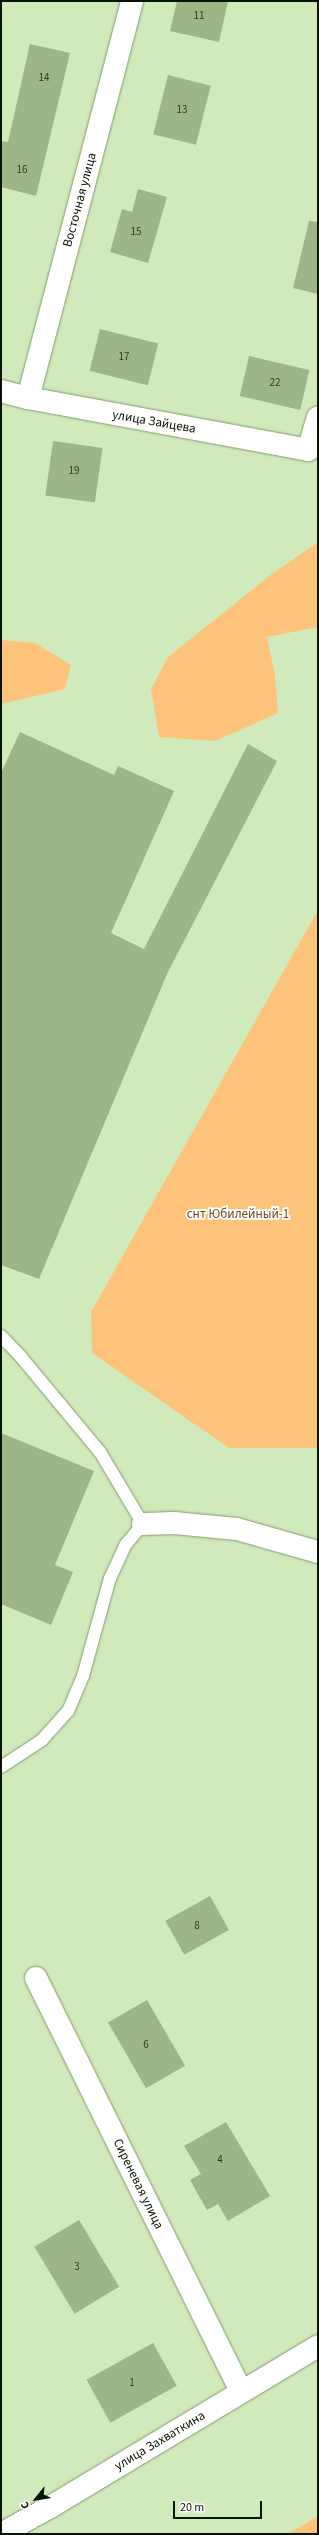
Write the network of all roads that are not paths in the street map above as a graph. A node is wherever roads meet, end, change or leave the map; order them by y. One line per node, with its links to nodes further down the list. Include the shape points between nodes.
1 (132, 1): 3 (street, Восточная улица)
2 (1, 391): 3 (street, улица Зайцева)
3 (28, 398): 4 (street, улица Зайцева, via 308,450)
4 (318, 417)
5 (1, 1336): 6 (lane, via 21,1356 100,1452)
6 (143, 1524): 7 (street, via 174,1523 237,1529); 8 (lane, via 126,1544 110,1578 83,1676 68,1712 42,1740)
7 (318, 1552)
8 (1, 1766)
9 (36, 1978): 11 (street, Сиреневая улица)
10 (318, 2346): 11 (street, улица Захваткина)
11 (241, 2391): 12 (street, улица Захваткина, via 52,2506)
12 (1, 2534)

